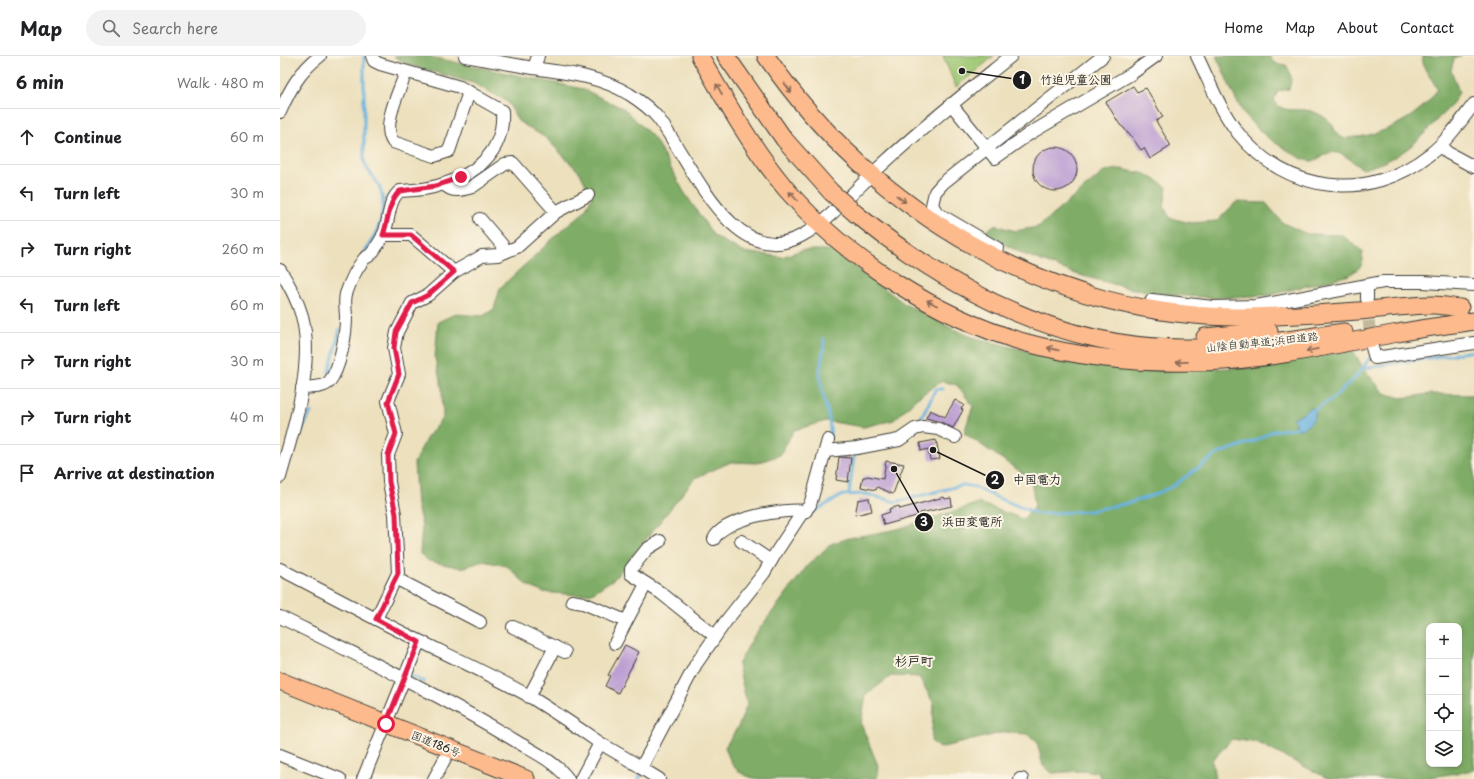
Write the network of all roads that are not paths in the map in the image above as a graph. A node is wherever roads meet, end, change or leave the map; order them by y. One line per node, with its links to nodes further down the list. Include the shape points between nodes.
1 (320, 56): 17 (street, via 295,81)
2 (372, 56): 13 (street, via 374,62)
3 (465, 56): 12 (street)
4 (538, 56): 12 (street)
5 (700, 56): 26 (highway, one-way to 5, via 787,190 762,157)
6 (726, 56): 31 (highway, 山陰自動車道;浜田道路, bridge, via 784,139 832,192 900,248)
7 (766, 56): 21 (highway, one-way to 21, via 795,97 831,137)
8 (1011, 56): 15 (street)
9 (1103, 56): 19 (street)
10 (1156, 56): 19 (street, via 1131,74 1029,134 995,158)
11 (1197, 56): 18 (street, via 1222,111 1238,134 1254,151 1293,176 1315,183 1340,186 1368,184 1385,180 1408,169)
12 (534, 68): 26 (street, via 586,76 613,85 644,104 658,119 711,201 726,218 754,238 768,242 785,242)
13 (406, 72): 14 (street, via 460,87); 14 (street, via 389,119 389,136 393,142 434,156 449,151)
14 (469, 92): 22 (street, via 502,111 497,139 490,156 478,168)
15 (951, 104): 19 (street); 21 (street)
16 (1474, 104): 18 (street)
17 (280, 112)
18 (1440, 146): 20 (street)
19 (986, 148): 33 (street, via 939,186 932,196 933,209 1018,260 1064,278 1110,292 1162,302 1213,307 1256,306 1329,291)
20 (1474, 167)
21 (871, 175): 26 (street); 35 (highway, one-way to 35, via 921,214 979,250 1044,280 1111,302 1145,309 1212,316 1289,315 1433,305)
22 (444, 184): 24 (street, via 455,190 466,189 505,164 513,163); 27 (street, via 400,191 396,194)
23 (588, 195): 24 (street)
24 (556, 212): 28 (street, via 517,247)
25 (480, 219): 28 (street, via 503,246)
26 (819, 224): 36 (highway, one-way to 26, via 1307,351 1244,359 1179,363 1093,356 1026,343 958,316 889,278 852,252)
27 (383, 235): 30 (street, via 411,235); 39 (street, via 355,274 345,296 346,318 341,352 332,376 328,383)
28 (505, 252): 30 (street, via 482,256)
29 (280, 270): 39 (street, via 302,317 306,342)
30 (454, 272): 48 (street, via 428,295 412,303 396,332 395,358 399,374 388,402 396,434 388,455 389,482 396,514)
31 (944, 276): 35 (highway, 山陰自動車道;浜田道路, via 997,300 1049,318 1102,330 1155,336 1239,334); 36 (highway, 山陰自動車道;浜田道路, via 1000,306 1045,324 1093,337 1149,346 1240,346 1344,332)
32 (1474, 285): 33 (street, via 1384,282)
33 (1366, 287): 34 (street)
34 (1367, 299)
35 (1467, 308)
36 (1474, 320)
37 (1371, 344): 38 (street, via 1375,358)
38 (1474, 344)
39 (302, 388): 41 (street)
40 (955, 437): 42 (street, via 938,429 922,427 899,440 857,448 827,445 815,493)
41 (280, 477)
42 (806, 511): 43 (street, via 785,510 736,522); 46 (street, via 800,516)
43 (714, 539)
44 (660, 541): 49 (street, via 647,549 630,569 631,574)
45 (741, 541): 46 (street)
46 (771, 561): 56 (street)
47 (280, 568): 52 (street)
48 (397, 579): 52 (street); 54 (street)
49 (646, 584): 53 (street); 56 (street)
50 (572, 601): 53 (street)
51 (280, 617): 59 (street)
52 (376, 619): 57 (street)
53 (626, 621): 58 (street)
54 (480, 622)
55 (513, 627): 61 (street, via 560,650)
56 (715, 636): 66 (street, via 693,670)
57 (419, 642): 59 (street); 61 (street)
58 (615, 643)
59 (404, 678): 62 (street); 71 (street, via 547,760)
60 (280, 681): 62 (highway, 国道186号)
61 (529, 696): 63 (street)
62 (386, 724): 64 (highway, 国道186号); 68 (street)
63 (600, 743): 66 (street); 72 (street)
64 (450, 749): 69 (street); 70 (highway, 国道186号)
65 (280, 755): 67 (street)
66 (643, 769): 73 (street)
67 (340, 779)
68 (363, 779)
69 (434, 779)
70 (526, 779)
71 (568, 779)
72 (581, 779)
73 (658, 779)

